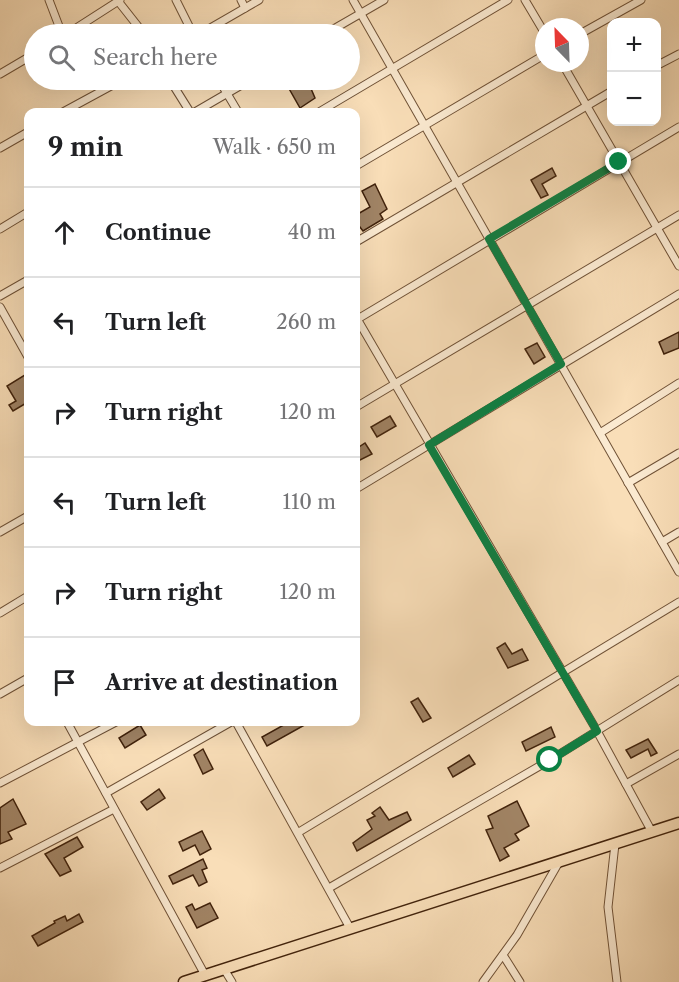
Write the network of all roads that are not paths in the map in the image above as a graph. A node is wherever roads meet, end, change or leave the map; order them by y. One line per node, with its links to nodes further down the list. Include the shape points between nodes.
1 (49, 0): 14 (street)
2 (176, 0): 17 (street)
3 (241, 0): 11 (street)
4 (259, 0): 11 (street)
5 (353, 0): 12 (street)
6 (384, 0): 12 (street)
7 (508, 0): 25 (street)
8 (525, 0): 13 (street)
9 (641, 0): 20 (street)
10 (119, 1): 15 (street); 16 (street)
11 (245, 8): 18 (street)
12 (361, 13): 19 (street); 25 (street)
13 (536, 18)
14 (58, 24)
15 (83, 24)
16 (136, 24)
17 (188, 24)
18 (217, 24)
19 (343, 24)
20 (589, 29)
21 (679, 54): 24 (street)
22 (24, 60): 27 (street)
23 (535, 60): 42 (street)
24 (661, 64)
25 (393, 70): 28 (street); 42 (street)
26 (567, 72): 36 (street)
27 (0, 74)
28 (360, 89)
29 (104, 90): 37 (street)
30 (176, 90): 38 (street)
31 (225, 90): 34 (street)
32 (232, 90): 34 (street)
33 (358, 90): 41 (street)
34 (227, 93): 39 (street); 40 (street)
35 (607, 94): 36 (street)
36 (586, 105): 46 (street); 48 (street)
37 (70, 108)
38 (188, 108)
39 (202, 108)
40 (236, 108)
41 (326, 108)
42 (425, 126): 47 (street); 48 (street)
43 (679, 127): 46 (street)
44 (24, 134): 45 (street)
45 (0, 148)
46 (619, 162): 51 (street); 53 (street)
47 (360, 164)
48 (457, 182): 53 (street); 54 (street)
49 (24, 214): 52 (street)
50 (679, 214): 51 (street)
51 (656, 227): 55 (street); 59 (street)
52 (0, 229)
53 (489, 239): 59 (street); 61 (street)
54 (360, 240)
55 (679, 266)
56 (24, 282): 58 (street)
57 (679, 294): 64 (street)
58 (0, 296)
59 (526, 304): 64 (street); 66 (street)
60 (0, 307): 63 (street)
61 (360, 317)
62 (360, 326): 66 (street)
63 (24, 349)
64 (561, 364): 68 (street); 69 (street)
65 (679, 383): 68 (street)
66 (393, 384): 67 (street); 69 (street)
67 (360, 405)
68 (600, 433): 71 (street)
69 (429, 445): 72 (street); 81 (street)
70 (679, 453): 71 (street)
71 (628, 483): 76 (street)
72 (360, 487)
73 (24, 518): 74 (street)
74 (0, 532)
75 (679, 532): 76 (street)
76 (662, 542): 77 (street)
77 (679, 572)
78 (24, 598): 80 (street)
79 (679, 602): 81 (street)
80 (0, 613)
81 (563, 673): 89 (street); 97 (street)
82 (24, 680): 84 (street)
83 (679, 680): 89 (street)
84 (0, 694)
85 (69, 726): 90 (street)
86 (109, 726): 90 (street)
87 (224, 726): 94 (street)
88 (238, 726): 97 (street)
89 (597, 731): 93 (street); 102 (street)
90 (78, 743): 92 (street); 94 (street)
91 (679, 754): 93 (street)
92 (0, 783)
93 (626, 784): 98 (street)
94 (106, 793): 95 (street)
95 (114, 809): 101 (street); 106 (street)
96 (679, 823): 98 (main road)
97 (299, 832): 102 (street)
98 (651, 832): 99 (main road)
99 (615, 844): 100 (main road); 111 (street, via 608,907)
100 (559, 862): 103 (main road); 104 (street)
101 (0, 868)
102 (329, 888): 103 (street)
103 (350, 928): 105 (main road)
104 (503, 955): 109 (street); 110 (street)
105 (224, 969): 106 (main road); 108 (street)
106 (205, 975): 107 (main road)
107 (183, 982)
108 (232, 982)
109 (483, 982)
110 (520, 982)
111 (617, 982)

